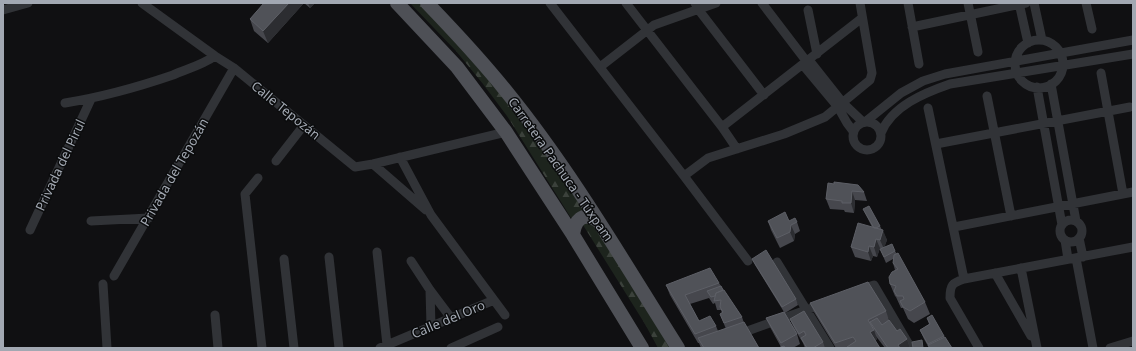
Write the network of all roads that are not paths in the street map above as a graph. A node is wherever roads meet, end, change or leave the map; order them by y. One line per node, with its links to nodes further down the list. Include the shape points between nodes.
1 (28, 3): 16 (street)
2 (142, 3): 29 (street, Calle Tepozán)
3 (397, 3): 54 (main road, Carretera Pachuca - Túxpam, via 457,67)
4 (427, 3): 71 (main road, Carretera Pachuca - Túxpam, via 507,92)
5 (550, 3): 34 (street)
6 (626, 3): 22 (street)
7 (716, 3): 15 (street)
8 (762, 3): 30 (street)
9 (860, 3): 19 (street)
10 (908, 3): 20 (street)
11 (968, 3): 18 (street)
12 (1034, 3): 23 (street)
13 (1086, 3): 21 (street)
14 (1022, 4): 18 (street); 25 (street)
15 (697, 6): 22 (street); 40 (street)
16 (3, 10)
17 (808, 10): 30 (street)
18 (970, 15): 20 (street); 26 (street)
19 (862, 18): 30 (street); 44 (street, via 872,77)
20 (912, 27): 32 (street)
21 (1092, 28)
22 (647, 30): 34 (street); 52 (street)
23 (1042, 40): 25 (street); 27 (street, via 1057,48)
24 (1133, 40): 27 (street)
25 (1028, 43): 31 (street, via 1020,49)
26 (978, 52)
27 (1060, 53): 31 (street); 33 (street)
28 (1133, 54): 33 (street)
29 (215, 56): 35 (street, Calle Tepozán); 42 (street, Privada del Pirul, via 205,63 144,85)
30 (809, 60): 40 (street); 44 (street)
31 (1016, 61): 36 (street); 49 (street, via 945,74 923,81 901,93)
32 (919, 64)
33 (1062, 65): 36 (street); 38 (street, via 1059,76)
34 (600, 67): 62 (street)
35 (234, 68): 51 (street, Calle Tepozán); 70 (street, Privada del Tepozán)
36 (1017, 73): 39 (street, via 1026,84); 55 (street, via 950,84 929,92 889,118)
37 (1101, 73): 47 (street)
38 (1052, 84): 39 (street); 48 (street)
39 (1037, 87): 50 (street)
40 (764, 95): 52 (street)
41 (987, 96): 56 (street)
42 (91, 99): 43 (street, Privada del Pirul); 76 (street, Privada del Pirul)
43 (65, 103)
44 (841, 105): 49 (street); 53 (street, via 847,123); 58 (street, via 825,117 809,124)
45 (1130, 107): 47 (street)
46 (928, 108): 57 (street)
47 (1108, 111): 48 (street); 65 (street)
48 (1058, 121): 50 (street); 66 (street)
49 (864, 122): 53 (street); 55 (street, via 876,125)
50 (1044, 124): 56 (street); 67 (street)
51 (304, 125): 60 (street); 61 (street, Calle Tepozán, via 355,167)
52 (722, 127): 58 (street)
53 (853, 131): 55 (street, via 855,145 868,151 877,147)
54 (506, 132): 59 (street); 77 (main road, Carretera Pachuca - Túxpam)
55 (881, 133)
56 (994, 133): 57 (street); 69 (street)
57 (936, 144): 75 (street)
58 (737, 149): 62 (street, via 708,158)
59 (400, 157): 61 (street); 68 (street)
60 (276, 161)
61 (374, 164): 68 (street)
62 (684, 176): 85 (street)
63 (258, 178): 110 (street, via 245,194)
64 (1133, 192): 65 (street)
65 (1123, 194): 66 (street)
66 (1073, 204): 67 (street); 73 (street)
67 (1059, 206): 69 (street); 74 (street)
68 (431, 215): 95 (street)
69 (1011, 216): 75 (street)
70 (149, 218): 72 (street); 90 (street, Privada del Tepozán)
71 (597, 220): 77 (main road, via 591,217 579,220 574,226); 114 (main road, Carretera Pachuca - Túxpam)
72 (91, 221)
73 (1076, 221): 74 (street, via 1069,220); 78 (street, via 1082,229)
74 (1062, 225): 79 (street, via 1060,233)
75 (954, 227): 91 (street)
76 (30, 230)
77 (573, 235): 113 (main road, Carretera Pachuca - Túxpam)
78 (1079, 238): 79 (street, via 1075,242); 83 (street)
79 (1065, 240): 83 (street)
80 (1133, 248): 83 (street)
81 (377, 252): 106 (street)
82 (329, 257): 112 (street)
83 (1076, 258): 88 (street); 118 (street)
84 (284, 259): 111 (street)
85 (748, 260)
86 (411, 261): 93 (street)
87 (777, 262): 97 (street)
88 (1021, 268): 89 (street); 105 (street)
89 (995, 274): 91 (street); 105 (street)
90 (114, 276)
91 (964, 279): 117 (street, via 950,288 950,298)
92 (103, 284): 108 (street)
93 (430, 290): 100 (street); 101 (street)
94 (851, 293): 116 (street, via 874,285)
95 (494, 300): 99 (street); 100 (street, Calle del Oro)
96 (829, 302): 97 (street)
97 (806, 310): 103 (street); 115 (street)
98 (215, 315): 109 (street)
99 (505, 315)
100 (450, 318): 101 (street, Calle del Oro)
101 (431, 326): 106 (street, Calle del Oro)
102 (498, 328): 107 (street)
103 (728, 338)
104 (1133, 341): 119 (street)
105 (1036, 346)
106 (383, 347)
107 (454, 347)
108 (107, 348)
109 (218, 348)
110 (262, 348)
111 (294, 348)
112 (338, 348)
113 (642, 348)
114 (678, 348)
115 (830, 348)
116 (911, 348)
117 (979, 348)
118 (1093, 348)
119 (1110, 348)

